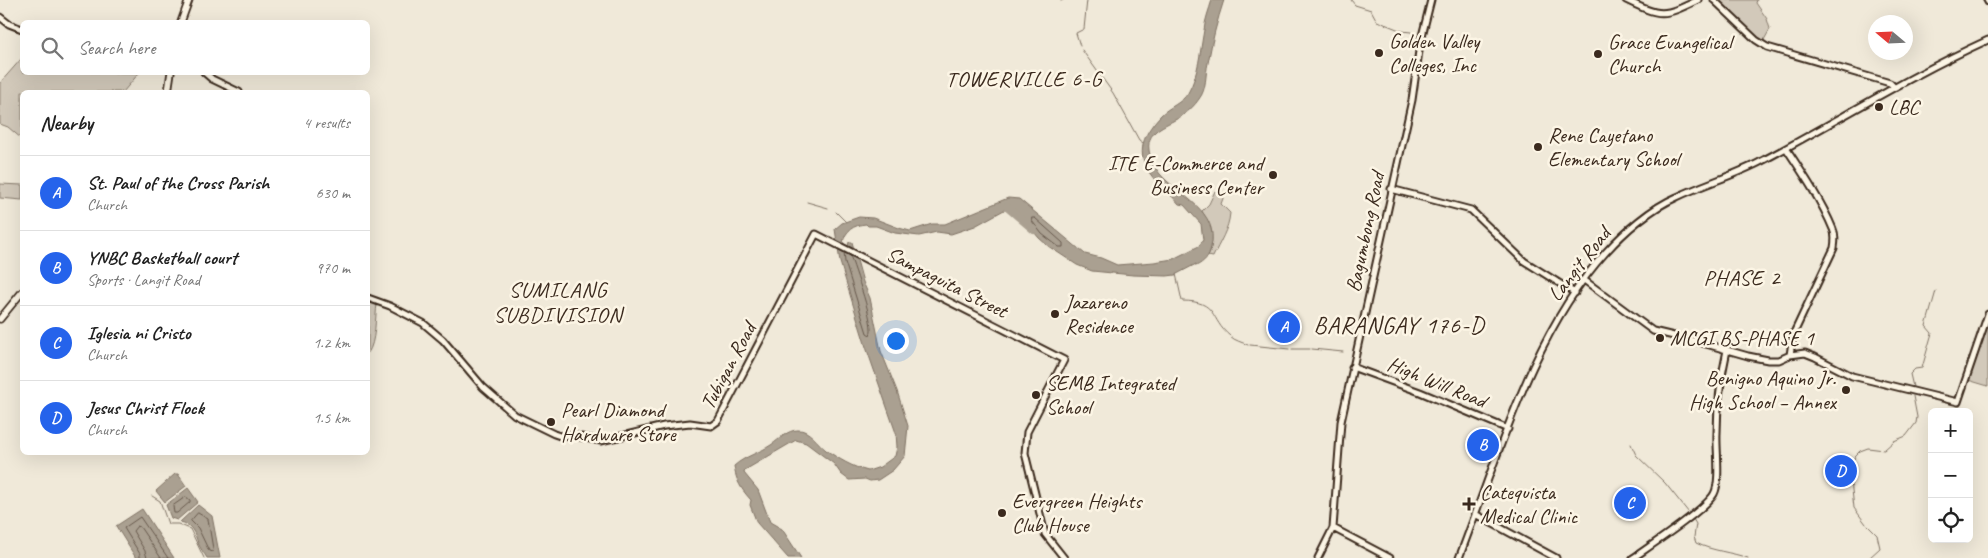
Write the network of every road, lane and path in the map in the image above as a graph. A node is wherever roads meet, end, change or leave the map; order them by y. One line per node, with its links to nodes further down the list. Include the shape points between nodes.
1 (189, 0): 7 (main road)
2 (1431, 0): 16 (street, Bagumbong Road)
3 (1626, 0): 4 (street, via 1658,14 1673,12)
4 (1698, 0)
5 (1714, 0): 12 (street, via 1766,47 1890,83)
6 (0, 17): 8 (street)
7 (182, 20)
8 (20, 28)
9 (1988, 40): 12 (street, Langit Road)
10 (171, 75): 13 (main road)
11 (207, 75): 14 (street)
12 (1894, 87): 15 (street, Langit Road)
13 (168, 90)
14 (235, 90)
15 (1786, 148): 18 (street, Langit Road, via 1741,172 1675,197 1622,235); 25 (street, via 1834,230 1835,239 1834,248 1793,335)
16 (1391, 189): 19 (street, via 1473,212 1524,262); 26 (street, Bagumbong Road)
17 (816, 234): 21 (street, Tubigan Road, via 718,421 711,426 690,423 664,426 601,441 554,434 515,415 483,387 423,323); 30 (street, Sampaguita Street, via 1064,360 1024,444 1045,534)
18 (1584, 280): 19 (street, Langit Road); 24 (street, via 1650,330)
19 (1575, 293): 27 (street, Langit Road, via 1541,350)
20 (20, 294): 23 (main road)
21 (370, 299)
22 (1988, 314): 25 (street, via 1958,402 1852,376 1805,353)
23 (0, 319)
24 (1727, 350): 25 (street, via 1768,360); 35 (street, via 1718,412 1715,492 1696,512)
25 (1790, 355)
26 (1352, 367): 27 (street, High Will Road); 29 (street, Bagumbong Road, via 1341,422)
27 (1508, 429): 28 (street, Langit Road)
28 (1475, 514): 33 (street, Langit Road); 34 (street)
29 (1333, 528): 31 (street, Bagumbong Road); 32 (street)
30 (1064, 558)
31 (1318, 558)
32 (1390, 558)
33 (1459, 558)
34 (1556, 558)
35 (1633, 558)

